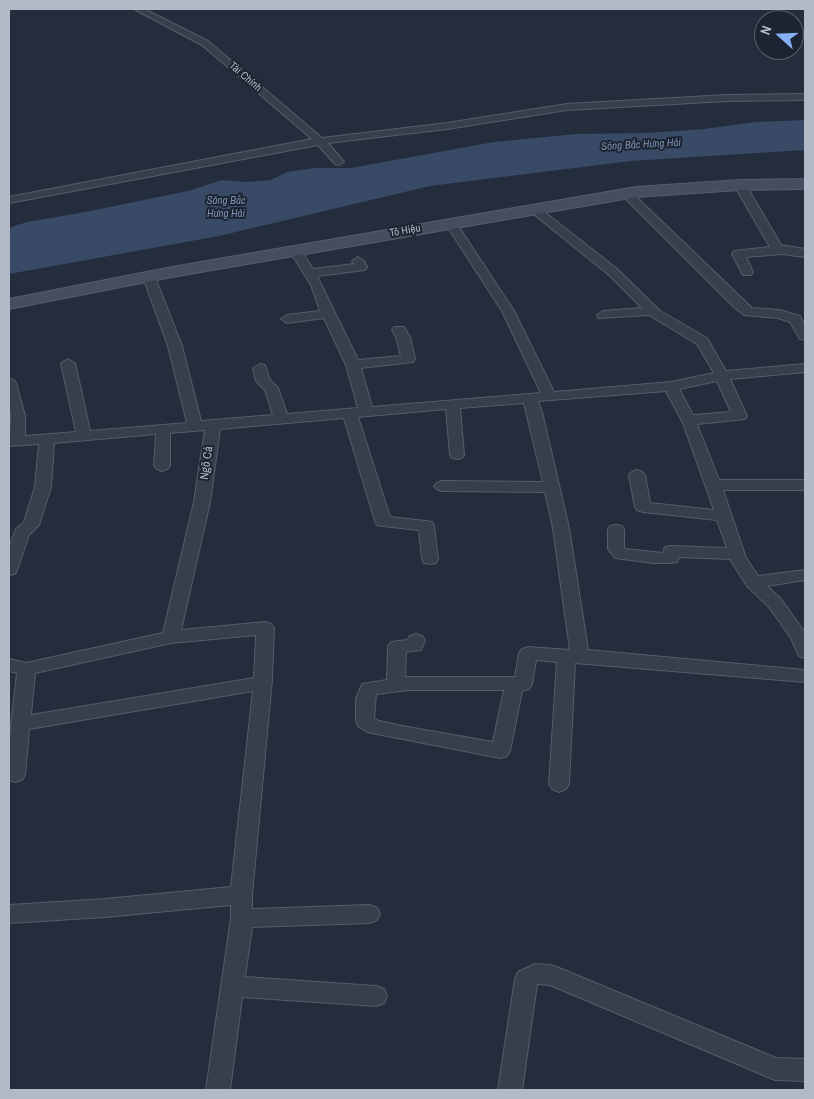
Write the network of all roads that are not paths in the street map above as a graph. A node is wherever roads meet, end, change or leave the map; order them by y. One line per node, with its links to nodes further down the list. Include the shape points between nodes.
1 (138, 9): 3 (street, Tài Chính, via 205,43)
2 (805, 97): 3 (street, via 568,107)
3 (320, 141): 4 (street, Tài Chính); 8 (street)
4 (339, 162)
5 (805, 184): 6 (main road, Tô Hiệu)
6 (740, 185): 7 (main road, Tô Hiệu); 12 (street, via 776,247)
7 (628, 194): 9 (main road, Tô Hiệu); 24 (street, via 739,304 749,312 779,314 795,319)
8 (9, 200)
9 (534, 209): 10 (main road, Tô Hiệu); 19 (street, via 613,272)
10 (450, 223): 11 (main road, Tô Hiệu); 32 (street, via 508,311)
11 (295, 250): 16 (street); 17 (main road, Tô Hiệu)
12 (782, 250): 13 (street); 15 (street, via 738,254)
13 (805, 252)
14 (358, 261): 16 (street, via 360,267)
15 (747, 272)
16 (310, 273): 20 (street)
17 (149, 276): 18 (main road, Tô Hiệu); 40 (street, via 175,346)
18 (9, 304)
19 (652, 312): 21 (street); 29 (street, via 702,341)
20 (328, 314): 22 (street); 26 (street)
21 (603, 315)
22 (288, 318)
23 (398, 330): 26 (street, via 404,337 408,359)
24 (805, 336)
25 (68, 362): 42 (street)
26 (353, 365): 35 (street)
27 (260, 368): 37 (street, via 263,381 271,388)
28 (805, 368): 29 (street)
29 (722, 376): 31 (street); 38 (street, via 740,416)
30 (9, 383): 44 (street, via 18,416)
31 (671, 386): 32 (street); 38 (street)
32 (549, 395): 33 (street)
33 (529, 397): 34 (street); 50 (street)
34 (453, 404): 35 (street); 45 (street)
35 (366, 412): 36 (street)
36 (350, 413): 37 (street); 55 (street, via 383,521 426,526)
37 (281, 419): 39 (street)
38 (688, 420): 51 (street)
39 (213, 424): 40 (street); 59 (street, Ngõ Cả, via 202,502)
40 (195, 426): 41 (street)
41 (164, 428): 42 (street); 46 (street)
42 (84, 436): 43 (street)
43 (47, 440): 44 (street); 56 (street, via 43,487 32,525 21,535)
44 (13, 442)
45 (457, 455)
46 (162, 466)
47 (637, 475): 52 (street, via 643,507)
48 (805, 485): 51 (street)
49 (442, 486): 50 (street)
50 (550, 486): 62 (street, via 560,528)
51 (714, 486): 52 (street)
52 (724, 516): 54 (street)
53 (616, 530): 54 (street, via 616,549 621,554 671,558 672,551)
54 (736, 554): 58 (street)
55 (430, 559)
56 (9, 570)
57 (805, 575): 58 (street)
58 (753, 582): 61 (street, via 775,603)
59 (171, 637): 63 (street); 65 (street, via 265,628)
60 (416, 640): 67 (street, via 415,646 397,646)
61 (803, 642)
62 (573, 656): 64 (street); 66 (street, via 528,653 523,684); 70 (street)
63 (17, 667): 68 (street)
64 (805, 676)
65 (262, 683): 68 (street); 71 (street)
66 (515, 684): 67 (street); 67 (street, via 500,751 374,727 366,721 368,689)
67 (396, 685)
68 (22, 723): 69 (street)
69 (15, 775)
70 (559, 784)
71 (241, 895): 72 (street); 74 (street)
72 (9, 914)
73 (368, 914): 74 (street)
74 (242, 918): 75 (street)
75 (232, 986): 76 (street); 78 (street)
76 (376, 996)
77 (805, 1070): 79 (street, via 775,1069 551,975 535,974 526,979)
78 (218, 1090)
79 (510, 1090)

